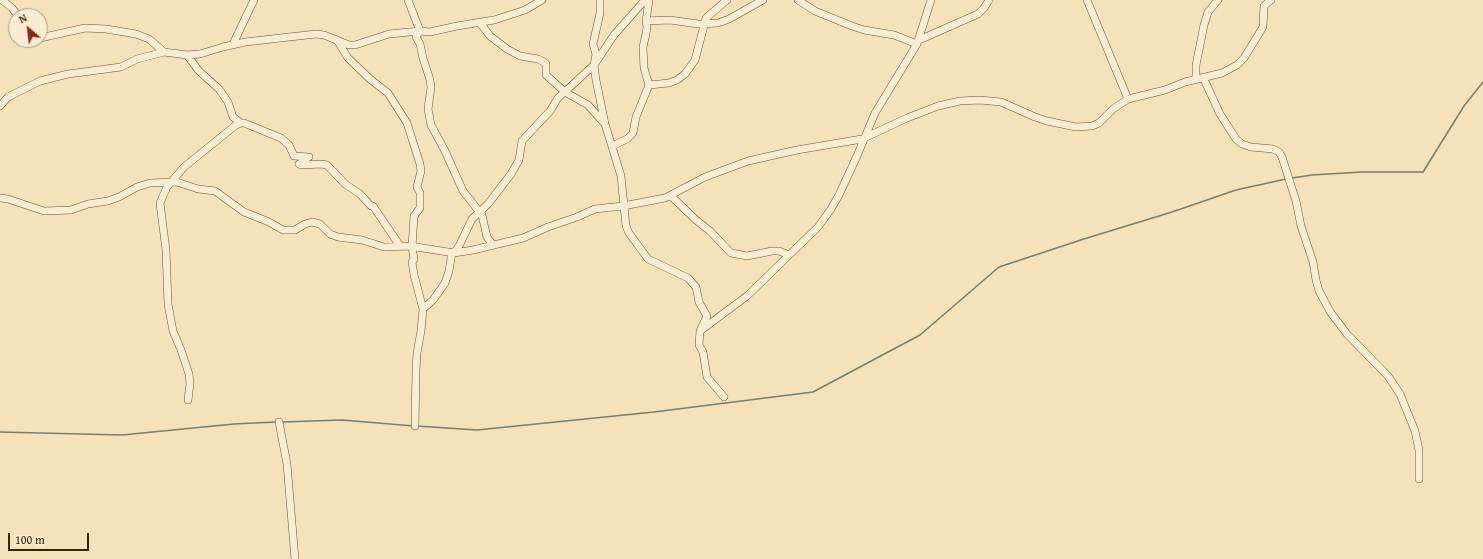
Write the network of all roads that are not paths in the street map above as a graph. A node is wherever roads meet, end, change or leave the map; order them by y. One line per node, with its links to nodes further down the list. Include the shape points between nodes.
1 (2, 0): 17 (street)
2 (254, 0): 25 (street)
3 (408, 0): 21 (street)
4 (542, 0): 19 (street, via 507,17)
5 (600, 0): 28 (street)
6 (645, 0): 28 (street, via 614,35)
7 (649, 0): 18 (street)
8 (727, 0): 20 (street, via 709,14)
9 (763, 0): 20 (street, via 724,22)
10 (798, 0): 24 (street, via 815,11 852,26)
11 (931, 0): 24 (street)
12 (989, 0): 24 (street, via 978,14)
13 (1087, 0): 32 (street)
14 (1207, 0): 16 (street)
15 (1271, 0): 29 (street, via 1264,6 1263,27 1237,66 1222,73)
16 (1216, 3): 29 (street, via 1208,12 1203,31 1196,65)
17 (12, 8)
18 (646, 20): 20 (street); 30 (street, via 643,47)
19 (480, 23): 21 (street, via 430,32); 31 (street, via 498,44 520,56 544,62 546,75)
20 (704, 24): 30 (street, via 695,60 685,74 669,83)
21 (420, 31): 23 (street, via 389,34 349,45); 42 (street, via 416,37 431,87 429,120 463,191)
22 (48, 36): 26 (street, via 85,28 106,29 149,39)
23 (337, 40): 25 (street, via 316,34); 45 (street, via 348,58 388,93 411,132 422,171 417,187 420,193 420,208 414,216)
24 (918, 42): 36 (street, via 879,107)
25 (233, 44): 27 (street, via 200,54)
26 (164, 52): 27 (street); 33 (street, via 137,58 121,67 68,74 40,81 8,97)
27 (187, 55): 34 (street, via 199,71 219,89 228,102 233,116)
28 (594, 65): 31 (street); 35 (street)
29 (1200, 78): 32 (street); 54 (street, via 1236,139 1250,147 1273,149 1282,157 1319,291 1347,334 1388,376 1400,394 1415,431 1419,450)
30 (649, 85): 37 (street, via 636,117 634,133)
31 (565, 92): 35 (street, via 588,105); 42 (street, via 522,141 519,160 511,174)
32 (1128, 99): 36 (street, via 1099,123 1083,128 1035,117 1001,102 960,101 938,106 894,123)
33 (0, 106)
34 (241, 123): 38 (street, via 184,166); 44 (street, via 281,138 289,145 294,156 309,157 299,164 321,164 333,170 345,184 373,206)
35 (605, 124): 37 (street)
36 (865, 138): 39 (street, via 748,161 705,177); 47 (street, via 831,209 818,227)
37 (612, 146): 41 (street, via 621,176)
38 (171, 181): 40 (street, via 144,184 108,201 71,210 44,211); 44 (street, via 215,192 244,212 283,230 295,230 312,222 320,224 330,234 338,237 362,240 384,247); 51 (street, via 160,203 166,250 167,291 173,331 189,374)
39 (671, 196): 41 (street); 47 (street, via 731,254 746,256 779,251)
40 (0, 198)
41 (623, 206): 43 (street, via 595,208 523,238); 49 (street, via 629,233 648,259 688,278 696,287 699,302 707,316)
42 (480, 212): 43 (street, via 487,237); 46 (street, via 472,219 459,246)
43 (493, 245): 46 (street)
44 (400, 246): 45 (street)
45 (412, 247): 46 (street); 48 (street, via 414,274)
46 (453, 252): 48 (street, via 445,283)
47 (788, 255): 49 (street, via 738,304)
48 (423, 309): 53 (street, via 416,365)
49 (700, 331): 50 (street, via 699,345 703,352 707,377)
50 (724, 397)
51 (188, 400)
52 (279, 422): 55 (street, via 287,464)
53 (415, 426)
54 (1419, 479)
55 (295, 559)

